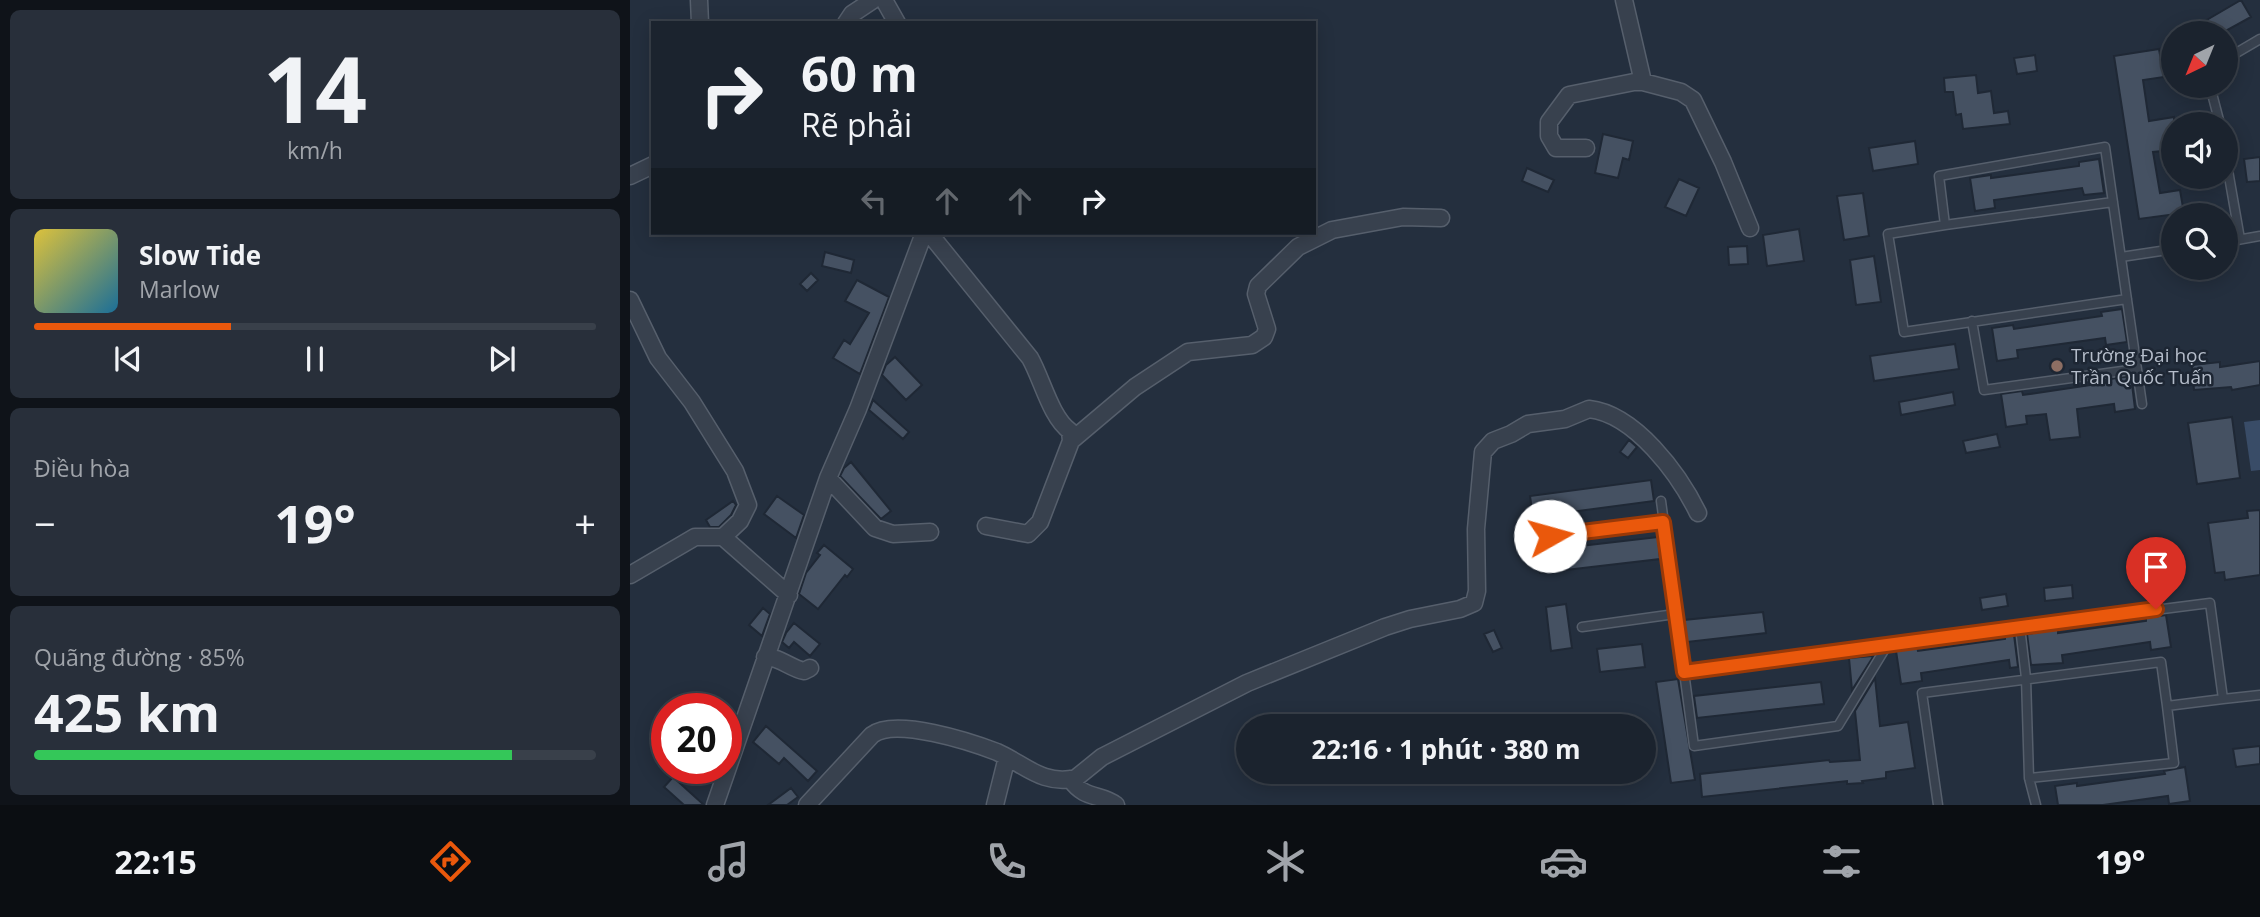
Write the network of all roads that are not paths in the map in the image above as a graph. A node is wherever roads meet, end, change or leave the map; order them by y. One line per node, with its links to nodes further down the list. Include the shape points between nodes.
1 (699, 0): 5 (street)
2 (873, 0): 6 (street)
3 (884, 0): 7 (street)
4 (1624, 0): 10 (street)
5 (700, 21)
6 (847, 21)
7 (896, 21)
8 (2260, 39): 9 (lane)
9 (2238, 52)
10 (1643, 82): 11 (street, via 1579,91 1565,98 1549,122 1552,143 1556,148); 18 (street, via 1682,92 1693,100)
11 (1586, 148)
12 (651, 166): 13 (street)
13 (630, 176)
14 (2231, 189): 22 (lane)
15 (2113, 202): 17 (lane); 17 (lane, via 2105,147 1938,176); 24 (lane)
16 (1441, 218): 30 (street, via 1403,217 1332,230 1298,247 1258,286 1256,294 1267,329 1264,337 1252,345 1188,352 1135,387)
17 (1945, 225): 27 (lane, via 1888,234 1904,332)
18 (1750, 228)
19 (923, 235): 31 (street)
20 (931, 235): 30 (street, via 1030,358)
21 (2260, 236): 22 (lane)
22 (2240, 239)
23 (2161, 252): 24 (lane)
24 (2122, 257): 25 (lane)
25 (2127, 299): 27 (lane); 28 (lane)
26 (630, 300): 38 (street, via 658,358 725,454 746,498 747,512)
27 (1972, 321): 28 (lane, via 1984,390)
28 (2137, 369): 29 (lane)
29 (2142, 404)
30 (1071, 440): 35 (street, via 1034,530 1028,534)
31 (828, 478): 36 (street, via 875,528 893,534); 40 (street)
32 (1661, 500): 34 (lane)
33 (1698, 513): 54 (street, via 1685,486 1660,454 1621,422 1589,409 1565,419 1528,424 1493,441 1481,456 1474,603 1385,627 1247,683 1102,757)
34 (1663, 522): 37 (lane); 41 (lane)
35 (986, 526)
36 (930, 532)
37 (1550, 536)
38 (723, 537): 39 (street, via 695,537); 40 (street)
39 (630, 575)
40 (789, 595): 45 (street)
41 (1675, 614): 42 (lane); 47 (lane)
42 (1582, 627)
43 (2021, 627): 44 (lane); 48 (lane); 50 (lane, via 2210,603)
44 (1888, 644): 47 (lane); 47 (lane, via 1838,726 1694,746)
45 (765, 657): 46 (street, via 804,671); 56 (street)
46 (810, 668)
47 (1684, 672)
48 (2026, 678): 51 (lane, via 2161,662); 53 (lane); 60 (lane, via 1922,693)
49 (2260, 695): 50 (lane)
50 (2223, 699): 51 (lane)
51 (2167, 706): 53 (lane, via 2174,763)
52 (1007, 757): 54 (street, via 1036,775); 55 (street, via 926,730 887,728 872,735 847,761); 58 (street)
53 (2029, 778): 61 (lane)
54 (1071, 780): 59 (street, via 1084,793)
55 (825, 799): 57 (street)
56 (715, 805)
57 (807, 805)
58 (995, 805)
59 (1116, 805)
60 (1938, 805)
61 (2036, 805)

